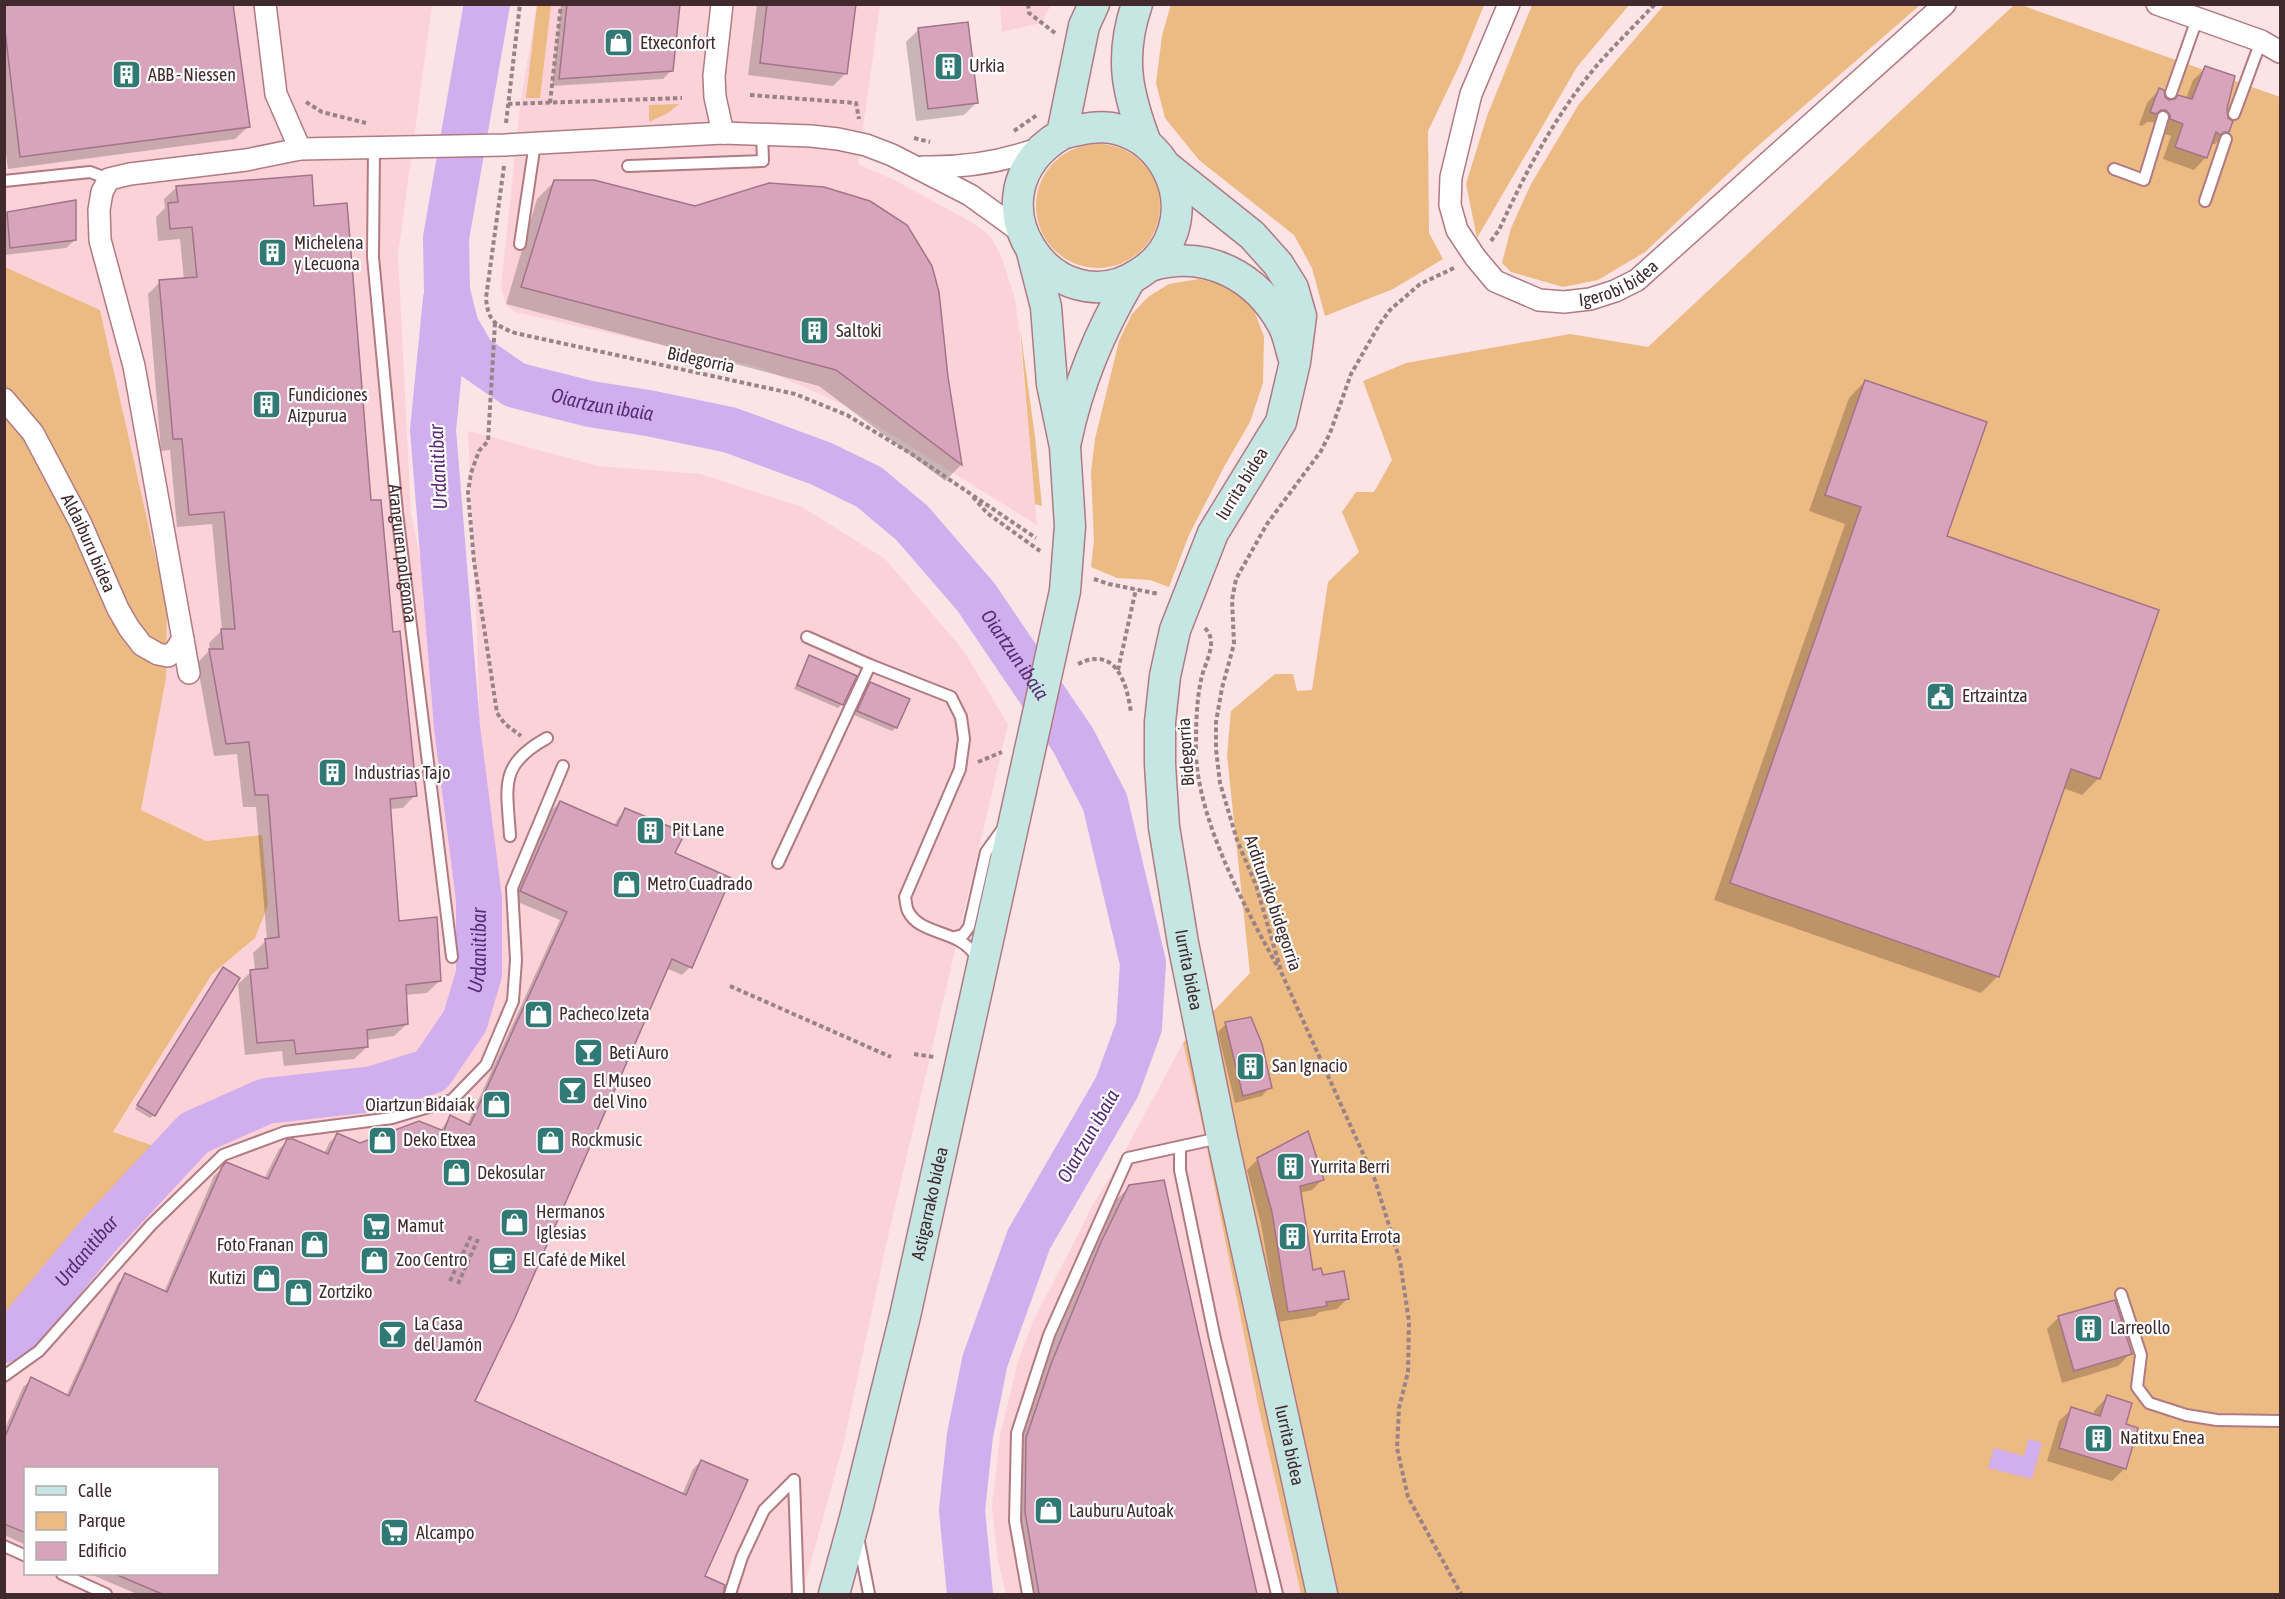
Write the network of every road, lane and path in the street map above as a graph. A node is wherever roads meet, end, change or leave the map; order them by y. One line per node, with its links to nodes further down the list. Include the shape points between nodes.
1 (266, 4): 34 (street, via 276,94)
2 (520, 4): 20 (path)
3 (561, 4): 19 (path)
4 (722, 4): 25 (street, via 714,76)
5 (1028, 4): 13 (path, via 1029,13 1058,36)
6 (1094, 4): 29 (main road, via 1084,26)
7 (1137, 4): 31 (main road, via 1129,34 1127,77)
8 (1509, 4): 10 (street, Igerobi bidea, via 1471,94 1451,177 1450,205 1457,230 1495,281 1539,300 1564,302 1590,299 1636,280)
9 (1655, 4): 44 (path, via 1598,64 1567,105 1543,141)
10 (1946, 4)
11 (2157, 4): 12 (street)
12 (2197, 20): 14 (street); 16 (lane)
13 (1062, 25)
14 (2261, 41): 15 (street); 21 (lane)
15 (2280, 52)
16 (2171, 93)
17 (682, 99): 19 (path)
18 (304, 100): 24 (path, via 322,112)
19 (550, 103): 20 (path)
20 (508, 104): 32 (path)
21 (2234, 114)
22 (1037, 115): 27 (path)
23 (2163, 117): 38 (lane, via 2144,180)
24 (369, 123)
25 (723, 133): 26 (street); 30 (street)
26 (762, 134): 35 (lane, via 763,161); 36 (street, via 838,139 866,145)
27 (1009, 135)
28 (2226, 138): 41 (lane)
29 (1052, 141): 31 (main road, via 1090,127 1120,130); 36 (street, via 1013,158 983,165); 42 (main road, via 1028,165 1019,187 1017,209)
30 (536, 143): 32 (street); 43 (lane)
31 (1146, 143): 37 (main road)
32 (502, 147): 33 (street); 47 (path, via 486,298 487,312)
33 (374, 148): 34 (street); 72 (lane, Aranguren poligonoa, via 373,257 397,512)
34 (300, 149): 39 (street)
35 (628, 166)
36 (918, 167): 42 (street, via 970,195)
37 (1167, 167): 46 (main road, via 1176,192 1177,219 1169,244); 48 (main road, Iurrita bidea, via 1252,235 1278,264 1293,288 1301,315)
38 (2114, 169)
39 (110, 179): 40 (lane, via 90,172); 59 (street, via 102,192 99,210 100,240 134,366)
40 (4, 181)
41 (2205, 201)
42 (1027, 242): 46 (main road, via 1047,269 1087,286 1109,286); 50 (main road, via 1046,307 1052,384)
43 (520, 244)
44 (1486, 249)
45 (1457, 267): 74 (path, Arditurriko bidegorria, via 1420,284 1379,325 1351,374 1321,451 1266,524 1236,579 1232,600 1234,644 1218,711 1216,749 1220,783)
46 (1142, 272): 48 (main road, via 1173,259 1227,269 1258,290 1284,326); 50 (main road, via 1102,330 1090,356)
47 (495, 323): 51 (path, Bidegorria, via 516,333 795,394 847,416); 64 (path, via 488,441 479,451 468,494 474,561 497,713 505,724)
48 (1295, 362): 79 (main road, Iurrita bidea, via 1281,422 1213,533 1185,600 1174,630 1160,722 1164,827)
49 (4, 399): 59 (street, Aldaiburu bidea, via 33,433 129,628 142,645 158,654 168,656)
50 (1065, 447): 65 (main road, Astigarrako bidea, via 1069,561 1059,621)
51 (971, 495): 52 (path, Bidegorria); 53 (path, via 987,513)
52 (1036, 538)
53 (1041, 552)
54 (1093, 579): 55 (path)
55 (1136, 590): 56 (path); 61 (path)
56 (1164, 596)
57 (1201, 623): 74 (path, Bidegorria, via 1210,635 1196,705 1197,770 1203,801 1250,916)
58 (807, 637): 60 (lane)
59 (183, 639): 62 (street)
60 (870, 665): 67 (lane, via 951,697 961,717 964,739); 70 (lane)
61 (1118, 670)
62 (189, 673)
63 (547, 738): 64 (lane)
64 (534, 745): 69 (lane, via 520,755 508,777)
65 (1021, 749): 67 (path); 68 (main road, Astigarrako bidea)
66 (562, 766): 86 (lane, via 512,888 516,960 513,1001 486,1065 452,1100 392,1118 285,1132 223,1155 151,1225 39,1351)
67 (960, 769): 71 (lane, via 905,897 908,912 924,927)
68 (1017, 810): 71 (lane, via 986,852 969,927 963,935); 73 (main road, Astigarrako bidea)
69 (510, 836)
70 (778, 863)
71 (955, 937): 73 (lane, via 973,950)
72 (452, 957)
73 (981, 970): 88 (main road, Astigarrako bidea, via 905,1316)
74 (1282, 974): 100 (path, Arditurriko bidegorria, via 1375,1180 1400,1262 1408,1322 1408,1372 1399,1408 1397,1448 1408,1497)
75 (730, 986): 78 (path)
76 (936, 1047): 77 (path, via 934,1057)
77 (914, 1054)
78 (891, 1057)
79 (1222, 1137): 80 (lane); 99 (main road, Iurrita bidea)
80 (1180, 1147): 97 (lane, via 1128,1158 1049,1335 1017,1433 1015,1521); 98 (lane, via 1180,1170 1215,1339)
81 (471, 1236): 83 (path)
82 (478, 1239): 84 (path)
83 (450, 1281)
84 (458, 1284)
85 (2121, 1294): 87 (lane, via 2141,1355 2138,1387 2149,1403 2217,1420)
86 (4, 1376)
87 (2280, 1421)
88 (855, 1518): 95 (main road, Astigarrako bidea); 96 (lane)
89 (4, 1546): 90 (lane)
90 (24, 1555)
91 (64, 1575): 92 (lane)
92 (106, 1594)
93 (730, 1594): 94 (lane, via 764,1510 794,1480)
94 (798, 1594)
95 (834, 1594)
96 (869, 1594)
97 (1028, 1594)
98 (1276, 1594)
99 (1322, 1594)
100 (1461, 1594)

